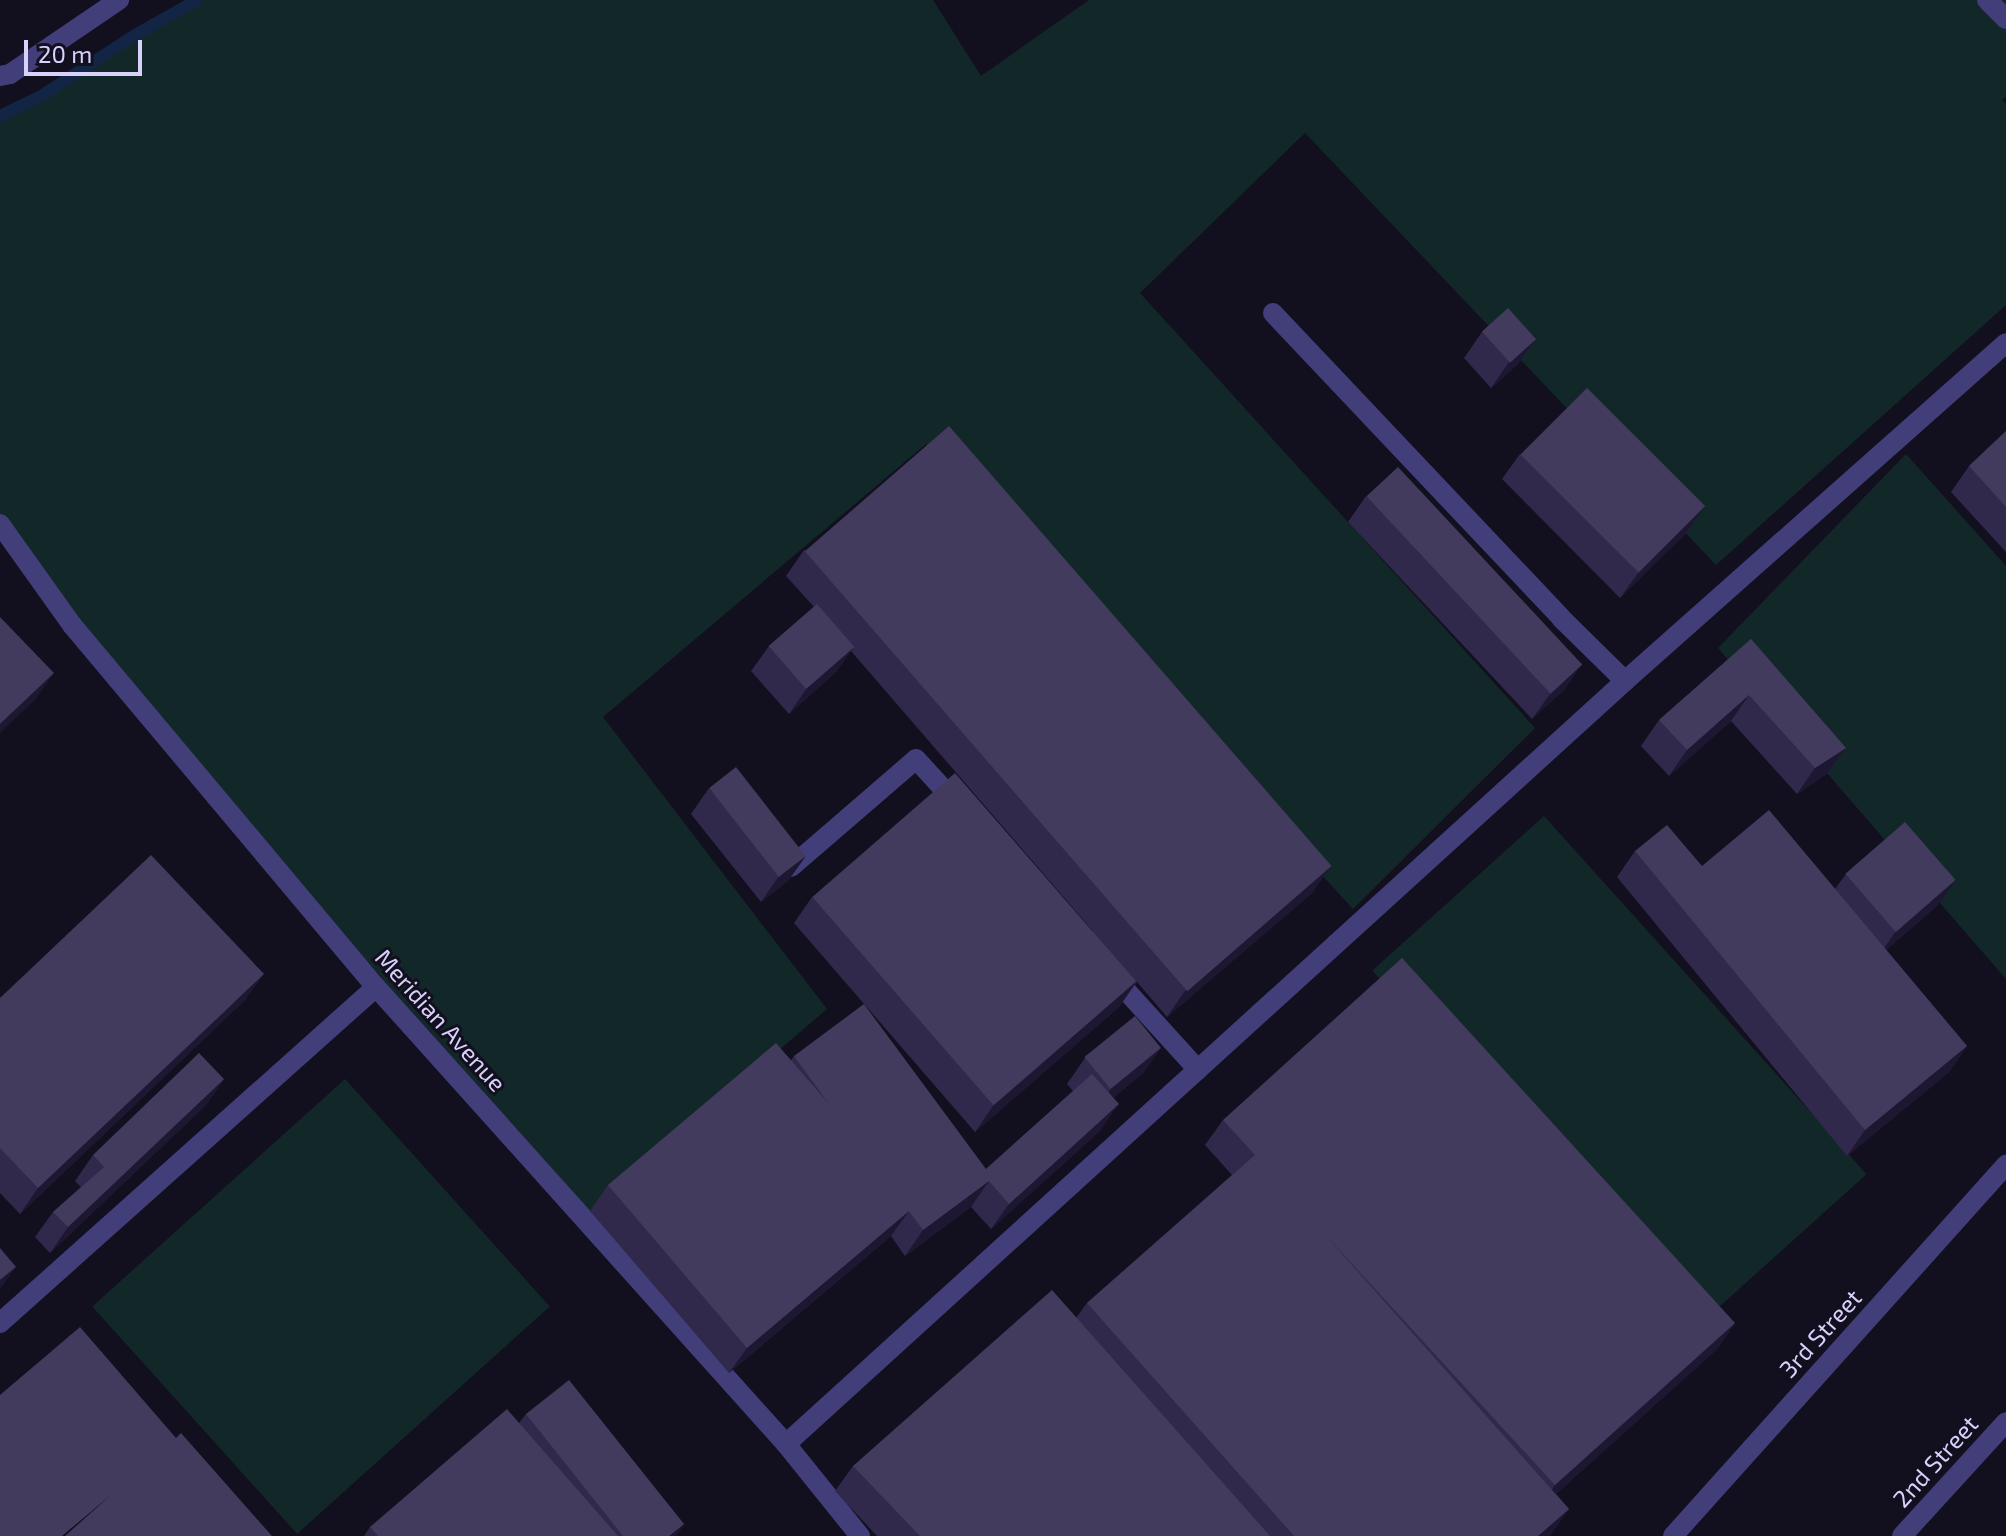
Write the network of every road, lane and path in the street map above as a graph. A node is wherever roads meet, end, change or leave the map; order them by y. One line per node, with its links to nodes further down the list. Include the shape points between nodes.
1 (119, 0): 4 (street)
2 (1987, 0): 3 (street)
3 (2006, 19)
4 (0, 76)
5 (1273, 313): 8 (street)
6 (2006, 343): 8 (street)
7 (0, 524): 12 (street, Meridian Avenue, via 72,625)
8 (1625, 681): 13 (street)
9 (968, 816): 10 (street, via 916,759)
10 (791, 867)
11 (1093, 955): 13 (street)
12 (376, 987): 15 (street); 17 (street, Meridian Avenue)
13 (1198, 1070): 17 (street)
14 (2006, 1165): 19 (street, 3rd Street)
15 (0, 1323)
16 (2006, 1422): 20 (street, 2nd Street)
17 (786, 1444): 18 (street, Meridian Avenue)
18 (860, 1536)
19 (1673, 1536)
20 (1902, 1536)

